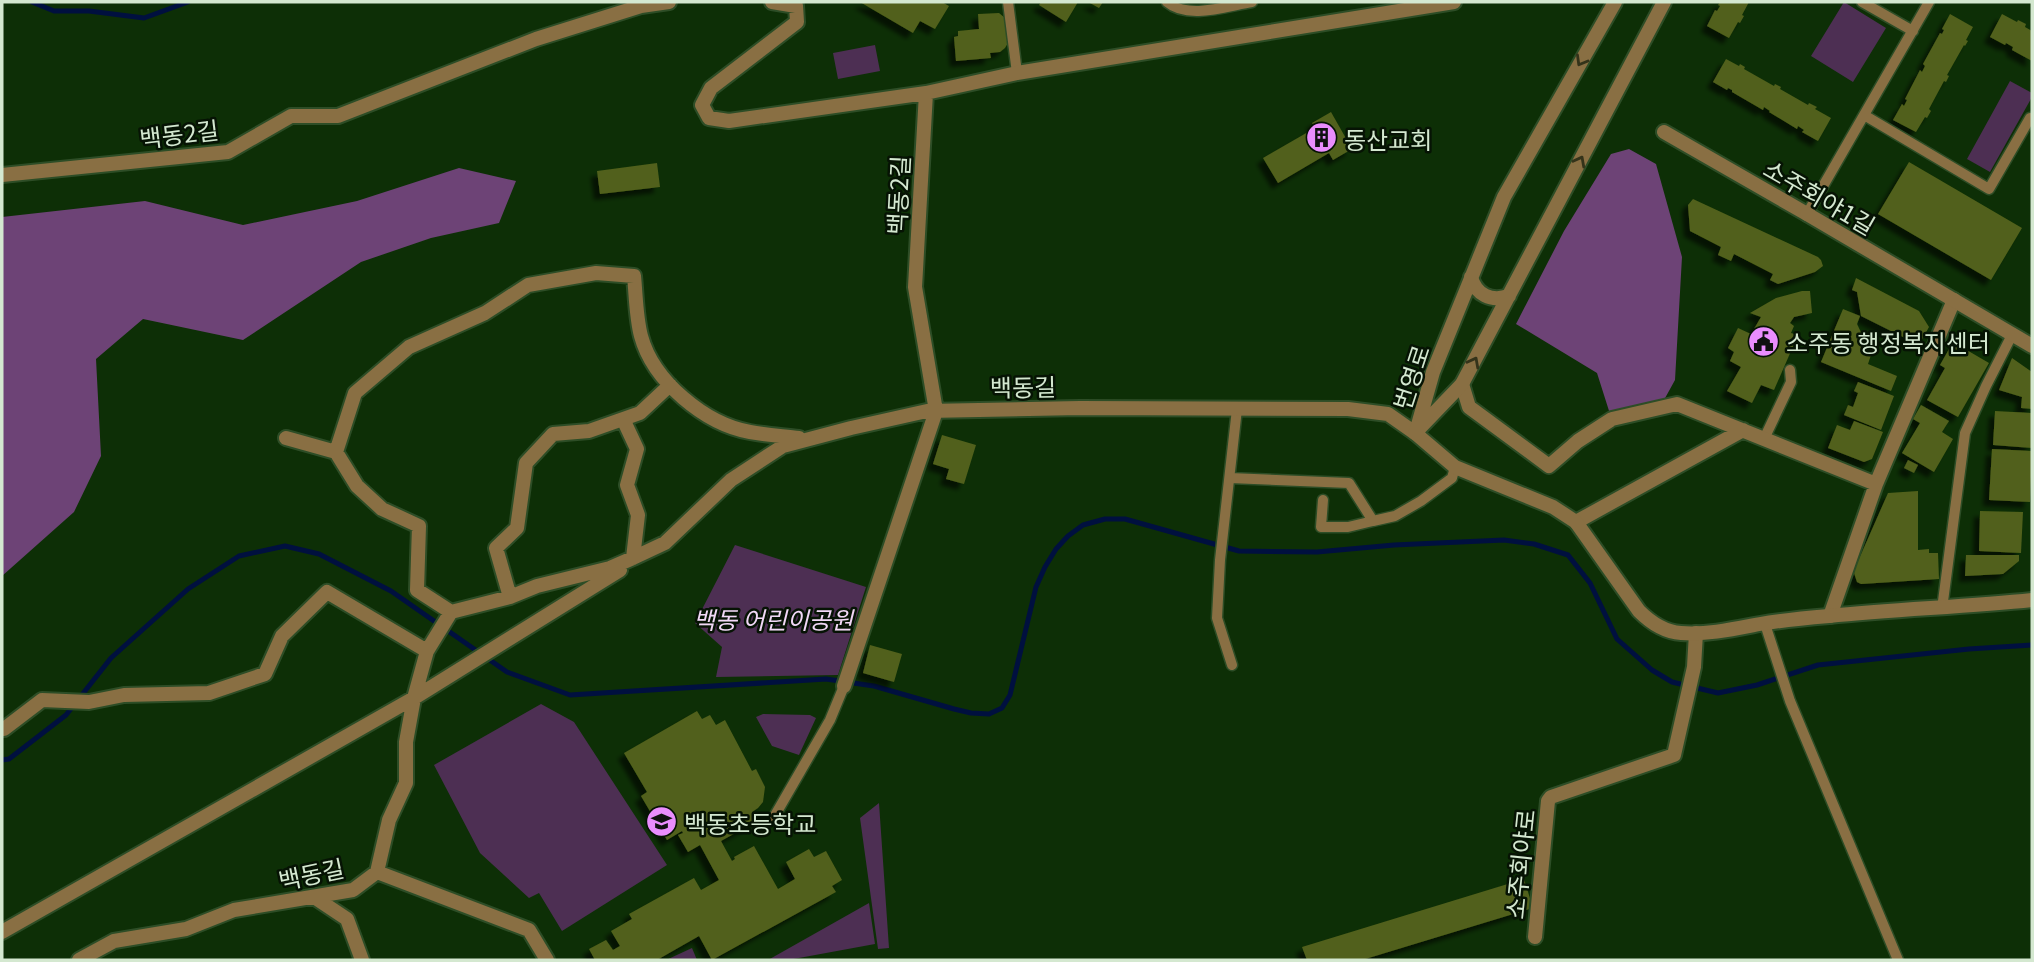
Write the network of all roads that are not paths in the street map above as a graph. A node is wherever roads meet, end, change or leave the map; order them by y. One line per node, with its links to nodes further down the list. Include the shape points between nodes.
1 (669, 2): 17 (street, 백동2길, via 641,6 536,39 338,116 291,116 228,152)
2 (772, 2): 13 (street, via 796,6 797,22 711,88 702,105 709,118 729,121)
3 (1008, 2): 12 (lane)
4 (1167, 2): 5 (lane, via 1192,12)
5 (1252, 2)
6 (1454, 2): 12 (street)
7 (1615, 2): 19 (street, 번영로, one-way to 19, via 1504,197)
8 (1664, 2): 20 (street, 번영로, one-way to 8)
9 (1862, 2): 11 (lane)
10 (1929, 2): 11 (lane)
11 (1913, 31): 14 (lane)
12 (1017, 73): 13 (street)
13 (926, 93): 28 (street, 백동2길, via 915,287)
14 (1864, 115): 15 (lane, via 1989,189); 18 (lane)
15 (2030, 118)
16 (1664, 132): 18 (street, 소주회야1길)
17 (2, 175)
18 (1807, 214): 21 (street, 소주회야1길)
19 (1471, 277): 20 (street, via 1482,295); 31 (street, 번영로, via 1433,372)
20 (1508, 296): 25 (street, 번영로, one-way to 20)
21 (1954, 300): 22 (street, 소주회야1길); 38 (street)
22 (2013, 333): 23 (street, 소주회야1길); 46 (lane, via 1965,433)
23 (2032, 346)
24 (1790, 370): 34 (lane, via 1791,382)
25 (1462, 384): 30 (street, via 1469,407 1549,466 1612,419 1677,404); 31 (street, 번영로)
26 (670, 385): 29 (street, via 640,413); 33 (street, via 679,396 724,424 749,432); 35 (street, via 655,368 641,336 634,276 596,273 528,285 485,313 409,347 355,393)
27 (1237, 409): 28 (street, 백동길); 31 (street, 백동길, via 1348,409 1388,414); 37 (lane)
28 (936, 411): 33 (street, 백동길); 53 (street, 백동2길)
29 (623, 419): 43 (street, via 637,449 627,485 638,515); 44 (street, via 589,431 553,434 526,463 517,528 496,548)
30 (1743, 430): 34 (street); 41 (street)
31 (1415, 433): 36 (street)
32 (286, 438): 35 (street)
33 (810, 439): 42 (street, 백동길, via 783,446 731,480)
34 (1764, 439): 38 (street)
35 (336, 452): 47 (street, via 357,486 382,509 419,526 417,590)
36 (1455, 467): 40 (lane, via 1452,478 1421,501 1395,516); 41 (street, via 1553,507)
37 (1230, 478): 40 (lane, via 1349,483); 52 (lane, via 1217,618)
38 (1876, 484): 48 (street)
39 (1323, 500): 40 (lane, via 1321,527)
40 (1373, 521)
41 (1576, 522): 50 (street, via 1646,618 1661,628)
42 (665, 543): 43 (street, 백동길); 54 (street, 백동길)
43 (633, 558): 44 (street, 백동길)
44 (510, 597): 47 (street, 백동길)
45 (2032, 600): 46 (street)
46 (1942, 609): 48 (street)
47 (451, 612): 51 (street, 백동길)
48 (1830, 616): 49 (street)
49 (1765, 624): 50 (street); 64 (lane, via 1790,701)
50 (1696, 634): 60 (street, 소주회야로, via 1694,667 1674,755 1548,801)
51 (427, 651): 54 (street, 백동길); 55 (street, via 327,592 282,636 265,674 209,692 124,695 89,702 42,700)
52 (1231, 666)
53 (844, 686): 56 (lane, via 830,720)
54 (414, 698): 57 (street, 백동길, via 406,742 406,783 388,820); 59 (street, 백동길)
55 (2, 729)
56 (774, 817)
57 (377, 872): 58 (street, 백동길, via 353,890); 63 (street, via 529,930)
58 (314, 897): 61 (street, 백동길, via 234,910 186,929 114,941); 62 (street, via 347,919)
59 (2, 932)
60 (1535, 937)
61 (79, 960)
62 (362, 960)
63 (547, 960)
64 (1898, 960)

